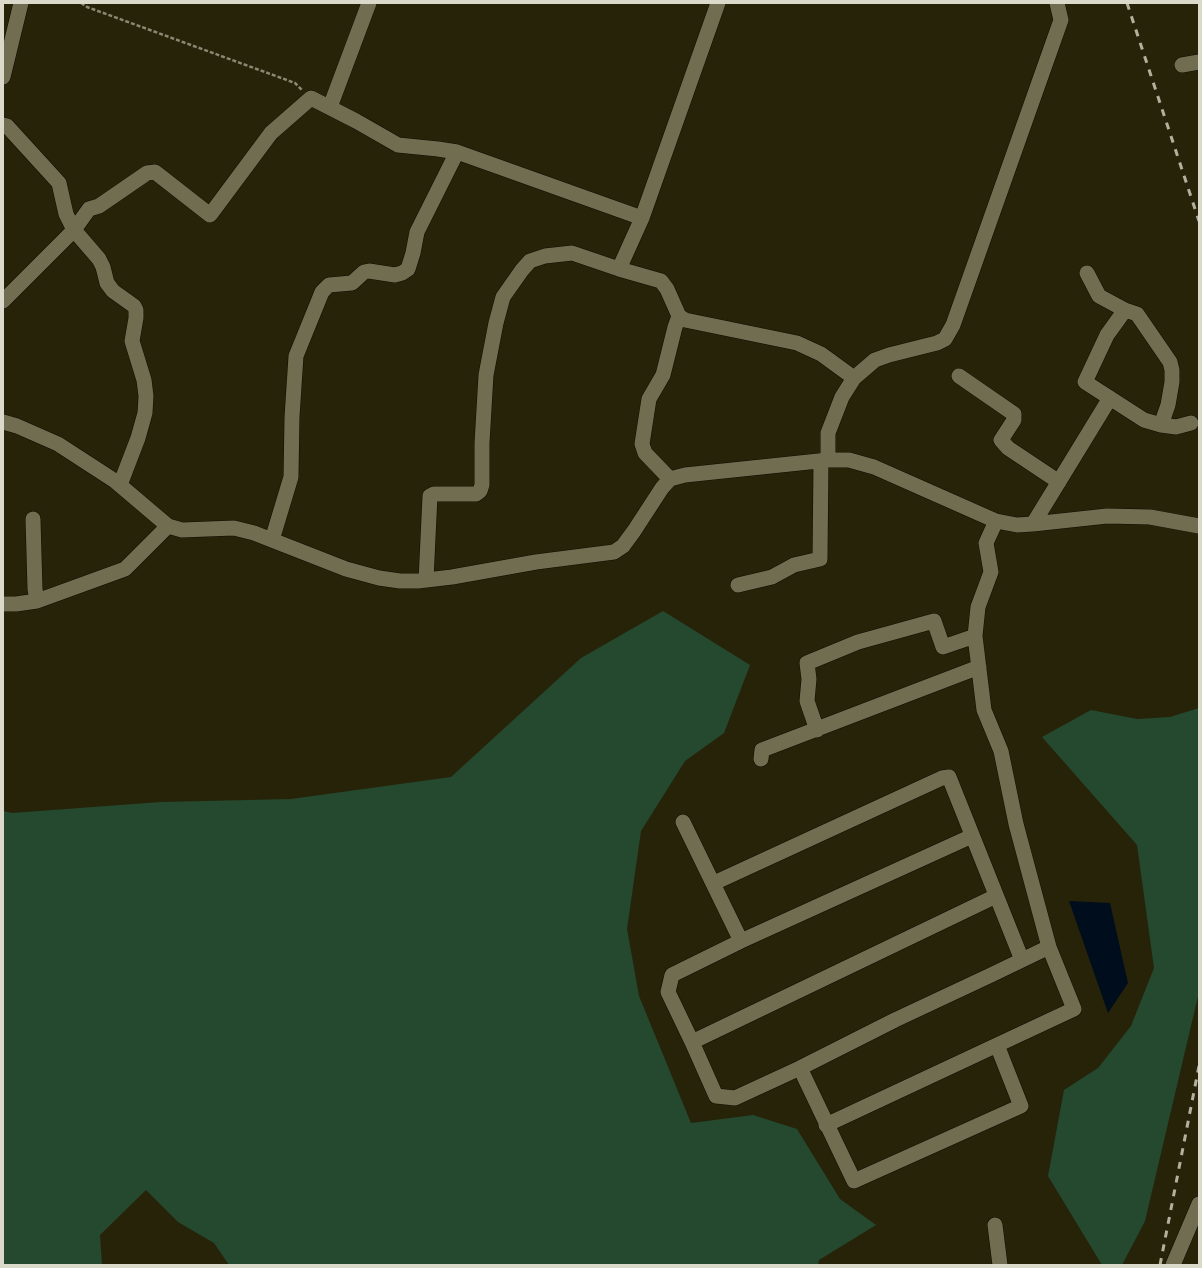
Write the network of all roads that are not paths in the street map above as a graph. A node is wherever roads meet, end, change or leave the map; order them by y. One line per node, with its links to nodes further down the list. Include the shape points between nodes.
1 (21, 3): 7 (street)
2 (369, 3): 8 (street)
3 (718, 3): 11 (street)
4 (1057, 3): 19 (street, via 1061,20 953,325 945,339 875,360)
5 (1199, 62): 6 (street)
6 (1182, 65)
7 (3, 77)
8 (330, 107): 10 (street, via 398,145); 12 (street, via 311,98 271,133 210,215 155,172 147,173 99,206 89,209)
9 (3, 124): 12 (street, via 59,183 66,214)
10 (457, 152): 11 (street); 33 (street, via 417,232 408,269 395,275 368,270 352,283 329,285 322,292 296,356 291,477)
11 (642, 218): 13 (street)
12 (74, 230): 15 (street); 27 (street, via 99,259 107,283 113,291 136,310 132,341 144,380 145,413)
13 (619, 269): 17 (street, via 661,281); 34 (street, via 572,253 545,256 530,261 503,297 486,375 482,485 476,494 430,496)
14 (1087, 273): 16 (street, via 1099,296)
15 (3, 301)
16 (1125, 310): 20 (street, via 1107,335 1085,382); 23 (street, via 1137,314 1170,362 1172,382)
17 (679, 316): 19 (street, via 685,320 797,343 821,354); 25 (street, via 663,375 649,399 642,444 645,453)
18 (959, 376): 26 (street, via 1014,414 1014,420 1002,440 1008,448)
19 (854, 378): 24 (street, via 842,397 828,433)
20 (1110, 398): 23 (street, via 1144,420); 26 (street)
21 (3, 422): 27 (street, via 58,444)
22 (1191, 423): 23 (street, via 1176,427)
23 (1161, 425)
24 (824, 461): 25 (street, via 685,475); 29 (street, via 849,460 874,467); 35 (street, via 820,559 794,565 772,577)
25 (670, 480): 34 (street, via 623,546 614,552)
26 (1059, 482): 30 (street)
27 (120, 485): 31 (street)
28 (33, 519): 36 (street)
29 (996, 521): 30 (street, via 1016,525); 38 (street, via 986,543 991,572 978,607)
30 (1034, 524): 32 (street, via 1107,516 1150,517)
31 (168, 526): 33 (street, via 182,530 234,528); 36 (street, via 125,570)
32 (1199, 526)
33 (272, 540): 34 (street, via 346,569 379,578 400,581)
34 (426, 580)
35 (738, 586)
36 (37, 601): 37 (street)
37 (3, 604)
38 (975, 636): 39 (street); 40 (street, via 943,647 934,621 858,642 807,663 809,679 806,701)
39 (979, 667): 40 (street); 47 (street, via 984,710 1001,751 1016,824)
40 (817, 730): 41 (street, via 762,750)
41 (761, 760)
42 (683, 822): 44 (street)
43 (972, 836): 44 (street, via 949,777 942,778); 45 (street); 46 (street)
44 (714, 883): 46 (street)
45 (996, 896): 48 (street); 49 (street)
46 (741, 941): 49 (street, via 672,975 668,992)
47 (1048, 947): 48 (street); 50 (street, via 1074,1009)
48 (1022, 960): 51 (street)
49 (692, 1042): 51 (street, via 716,1096 735,1098)
50 (997, 1045): 52 (street); 52 (street, via 1021,1106 854,1181)
51 (800, 1068): 52 (street)
52 (826, 1125)
53 (1199, 1204): 56 (street)
54 (995, 1225): 55 (street)
55 (1000, 1265)
56 (1173, 1265)

